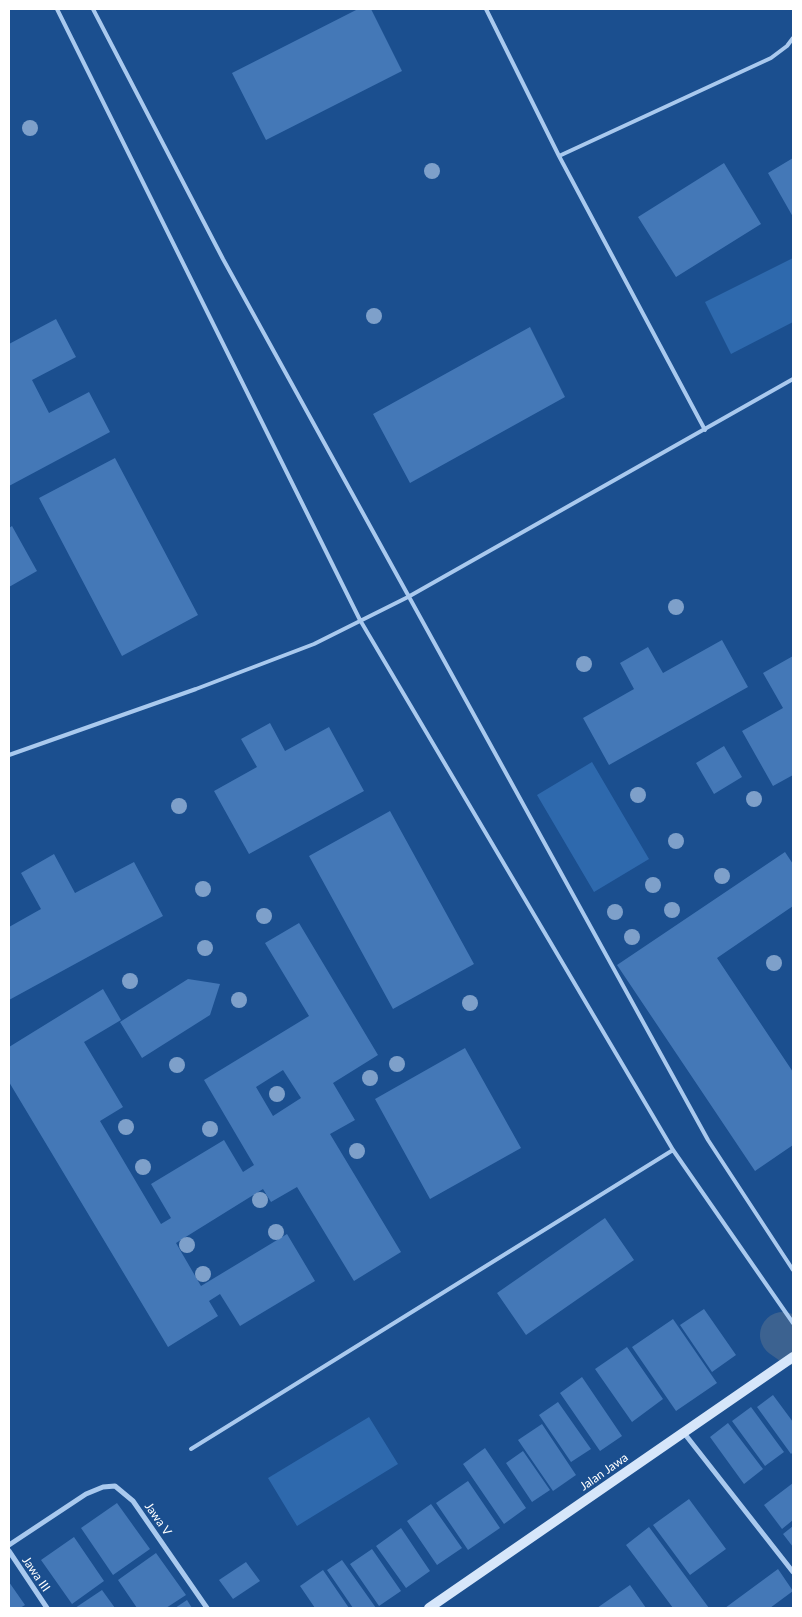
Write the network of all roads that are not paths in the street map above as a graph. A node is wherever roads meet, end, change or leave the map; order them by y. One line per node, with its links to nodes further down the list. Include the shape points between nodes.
1 (57, 9): 9 (lane)
2 (93, 9): 8 (lane, via 223,259)
3 (486, 9): 5 (lane)
4 (793, 38): 5 (lane, via 771,58)
5 (559, 156): 7 (lane)
6 (793, 379): 7 (lane)
7 (705, 430): 8 (lane)
8 (408, 597): 9 (lane); 12 (lane, via 708,1140)
9 (360, 620): 10 (lane, via 314,644 196,690); 11 (lane)
10 (9, 756)
11 (673, 1150): 13 (lane); 16 (lane)
12 (793, 1270)
13 (793, 1323)
14 (793, 1357): 15 (main road, Jalan Jawa)
15 (684, 1433): 19 (street); 22 (main road, Jalan Jawa)
16 (191, 1449)
17 (9, 1545): 21 (street, Jawa V, via 71,1504 103,1487 115,1486 133,1501)
18 (9, 1551): 20 (street, Jawa III)
19 (793, 1572)
20 (47, 1608)
21 (208, 1608)
22 (429, 1608)

